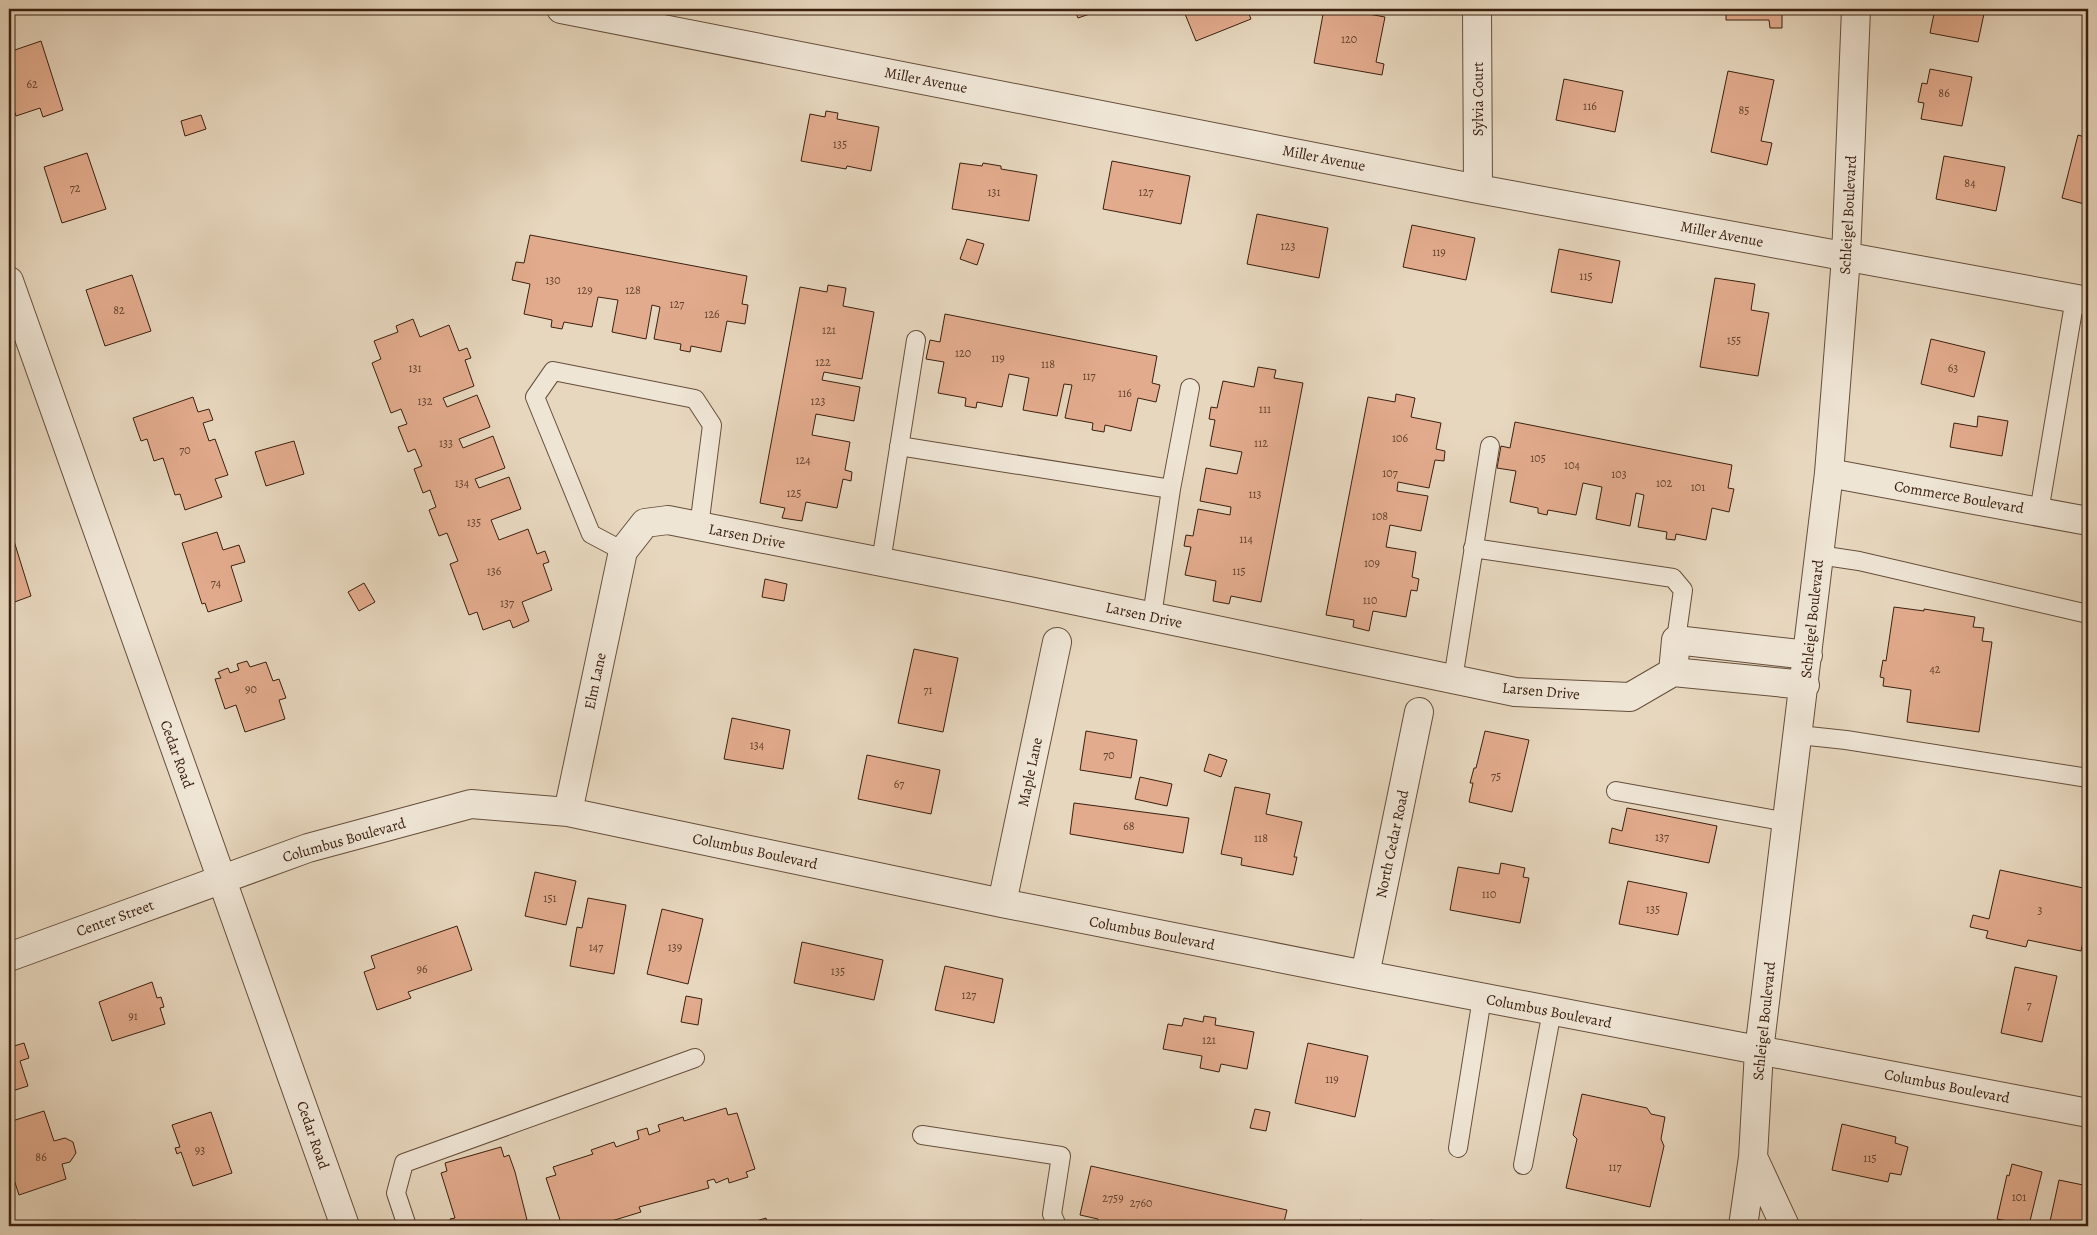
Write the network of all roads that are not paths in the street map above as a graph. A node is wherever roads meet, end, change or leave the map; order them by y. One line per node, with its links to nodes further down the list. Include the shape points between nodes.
1 (561, 9): 4 (street, Miller Avenue)
2 (1477, 9): 4 (street, Sylvia Court)
3 (1856, 9): 5 (street, Schleigel Boulevard)
4 (1478, 189): 5 (street, Miller Avenue)
5 (1846, 257): 7 (street, Miller Avenue); 12 (street, Schleigel Boulevard)
6 (9, 281): 35 (street, Cedar Road)
7 (2081, 300): 14 (lane)
8 (916, 340): 10 (lane)
9 (1190, 388): 13 (lane)
10 (899, 446): 13 (lane); 20 (lane)
11 (1490, 446): 17 (lane)
12 (1829, 473): 14 (street, Commerce Boulevard); 19 (street, Schleigel Boulevard)
13 (1172, 489): 22 (lane)
14 (2039, 512): 15 (street, Commerce Boulevard)
15 (2088, 521)
16 (700, 527): 18 (street, Larsen Drive, via 668,520 645,523); 18 (lane, via 712,425 696,399 553,371 535,397 591,534); 20 (street, Larsen Drive)
17 (1474, 548): 23 (lane, via 1673,578 1683,590); 27 (lane)
18 (623, 551): 33 (street, Elm Lane)
19 (1819, 555): 21 (lane, via 1859,561); 25 (street, Schleigel Boulevard)
20 (881, 562): 22 (street, Larsen Drive)
21 (2088, 614)
22 (1152, 616): 27 (street, Larsen Drive)
23 (1676, 640): 25 (street); 26 (street)
24 (1057, 642): 36 (street, Maple Lane)
25 (1808, 655): 28 (street, Schleigel Boulevard)
26 (1673, 672): 27 (street, Larsen Drive, via 1630,697 1515,692); 28 (street)
27 (1453, 679)
28 (1805, 685): 30 (street, Schleigel Boulevard)
29 (1419, 712): 38 (street, North Cedar Road)
30 (1799, 735): 31 (lane); 34 (street, Schleigel Boulevard)
31 (2088, 778)
32 (1616, 791): 34 (lane)
33 (568, 812): 35 (street, Columbus Boulevard, via 471,804 308,848); 36 (street, Columbus Boulevard)
34 (1788, 822): 41 (street, Schleigel Boulevard)
35 (222, 880): 37 (street, Center Street); 48 (street, Cedar Road)
36 (1002, 903): 38 (street, Columbus Boulevard)
37 (9, 957)
38 (1365, 975): 39 (street, Columbus Boulevard)
39 (1482, 998): 40 (street, Columbus Boulevard); 45 (lane)
40 (1552, 1011): 41 (street, Columbus Boulevard); 47 (lane)
41 (1759, 1051): 43 (street, Columbus Boulevard); 46 (street, Schleigel Boulevard)
42 (695, 1058): 49 (lane, via 404,1163 396,1193)
43 (2088, 1113)
44 (922, 1135): 50 (lane, via 1061,1156 1052,1214)
45 (1458, 1148)
46 (1752, 1157): 51 (street, Schleigel Boulevard); 52 (street)
47 (1523, 1165)
48 (345, 1226)
49 (407, 1226)
50 (1057, 1226)
51 (1743, 1226)
52 (1785, 1226)

